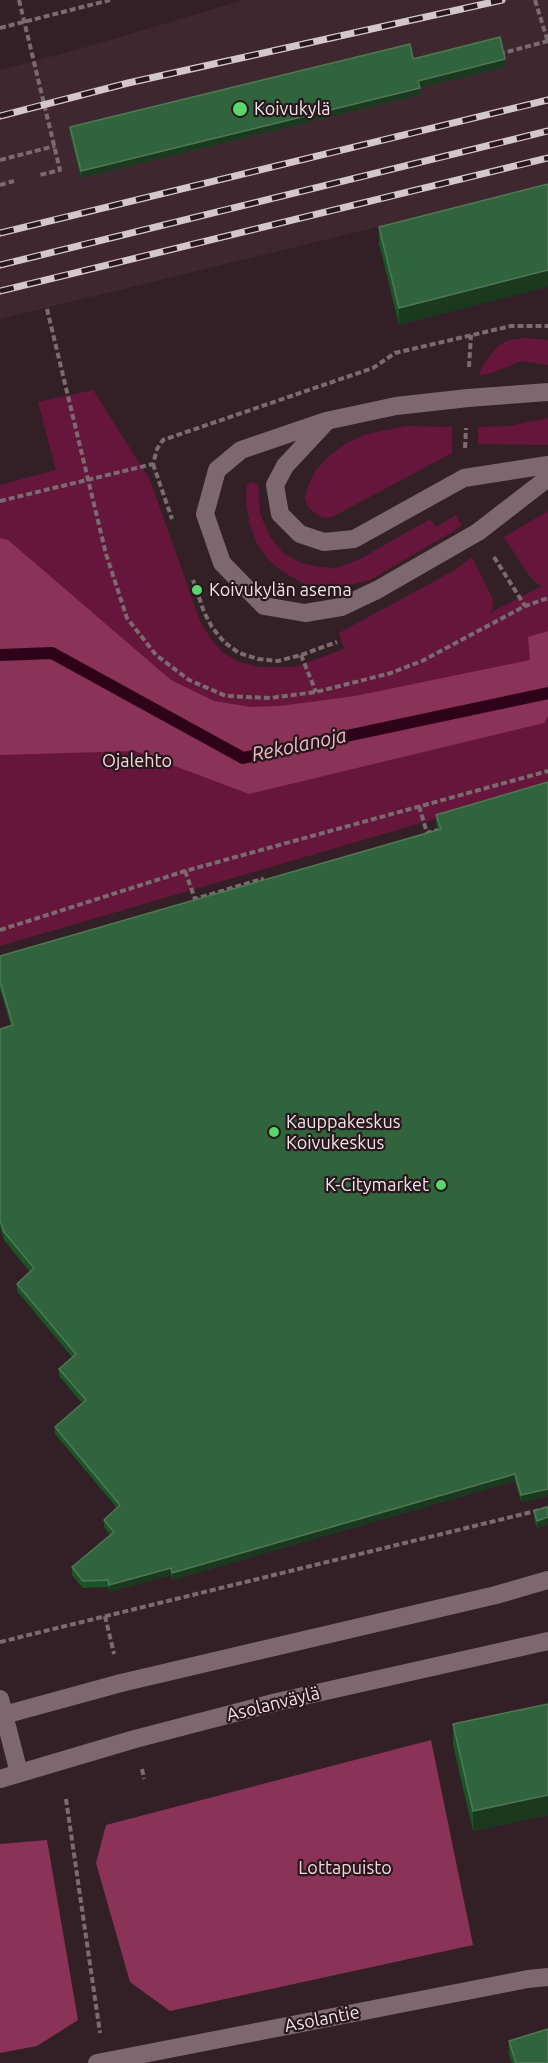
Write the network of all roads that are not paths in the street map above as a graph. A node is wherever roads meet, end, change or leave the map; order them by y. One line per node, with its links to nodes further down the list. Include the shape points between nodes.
1 (548, 392): 2 (main road, via 396,406)
2 (326, 421): 3 (main road, via 285,466 275,484 280,514 300,534 324,542 354,539 464,478); 4 (main road, via 241,450 217,470 205,514 222,563 264,606 304,613 350,603 478,532)
3 (548, 465)
4 (548, 478)
5 (548, 1580): 7 (main road)
6 (548, 1641): 8 (main road, Asolanväylä, via 277,1702)
7 (1, 1710): 8 (main road)
8 (19, 1773): 9 (main road, Asolanväylä)
9 (0, 1779)
10 (548, 1977): 11 (main road, Asolantie)
11 (101, 2062)

